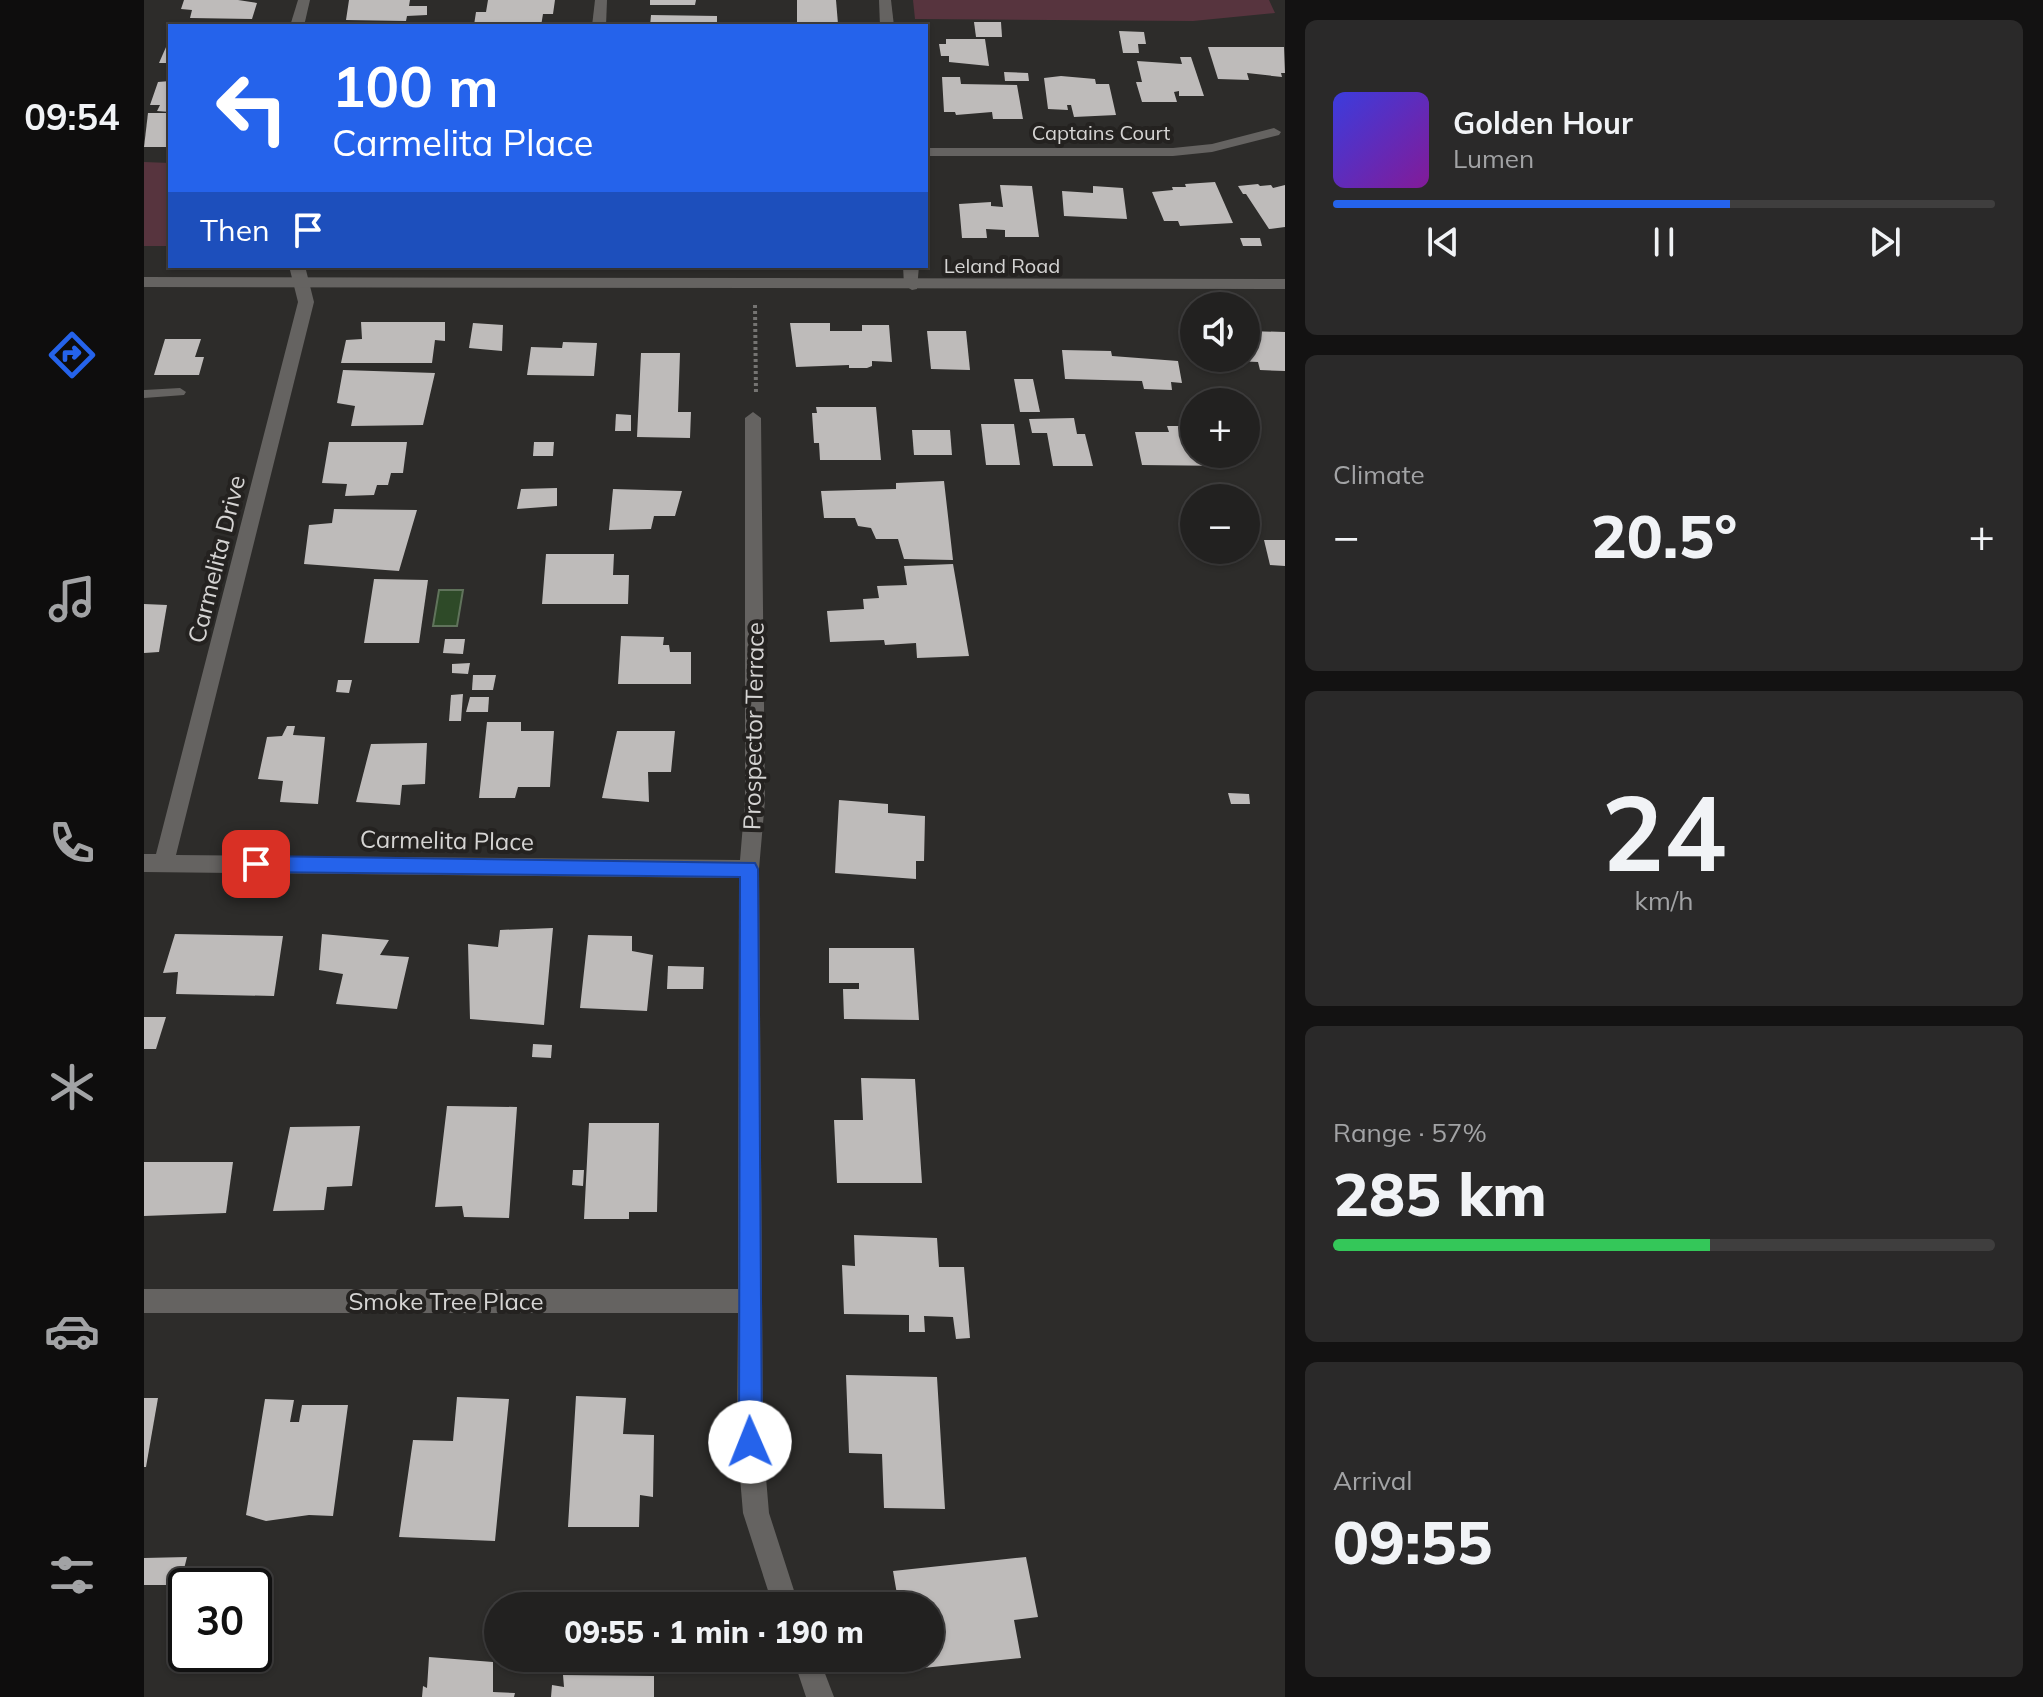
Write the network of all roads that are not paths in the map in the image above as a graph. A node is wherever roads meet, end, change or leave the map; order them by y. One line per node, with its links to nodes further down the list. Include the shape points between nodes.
1 (304, 0): 4 (street)
2 (601, 0): 5 (street)
3 (885, 0): 6 (street)
4 (298, 24)
5 (599, 24)
6 (887, 24)
7 (1274, 132): 8 (street, Captains Court, via 1173,152)
8 (928, 152)
9 (911, 268): 13 (street)
10 (299, 275): 11 (street, Leland Road); 13 (street, Leland Road); 17 (street, Carmelita Drive, via 306,302)
11 (144, 283)
12 (1285, 284): 13 (street, Leland Road)
13 (912, 285)
14 (180, 392): 15 (lane)
15 (144, 394)
16 (753, 418): 18 (street, Prospector Terrace, via 755,800)
17 (154, 863): 18 (street, Carmelita Place)
18 (749, 869): 20 (street, Prospector Terrace)
19 (144, 1301): 20 (street, Smoke Tree Place)
20 (748, 1301): 21 (street, Prospector Terrace, via 756,1513)
21 (781, 1592)
22 (811, 1672): 23 (street)
23 (820, 1697)

